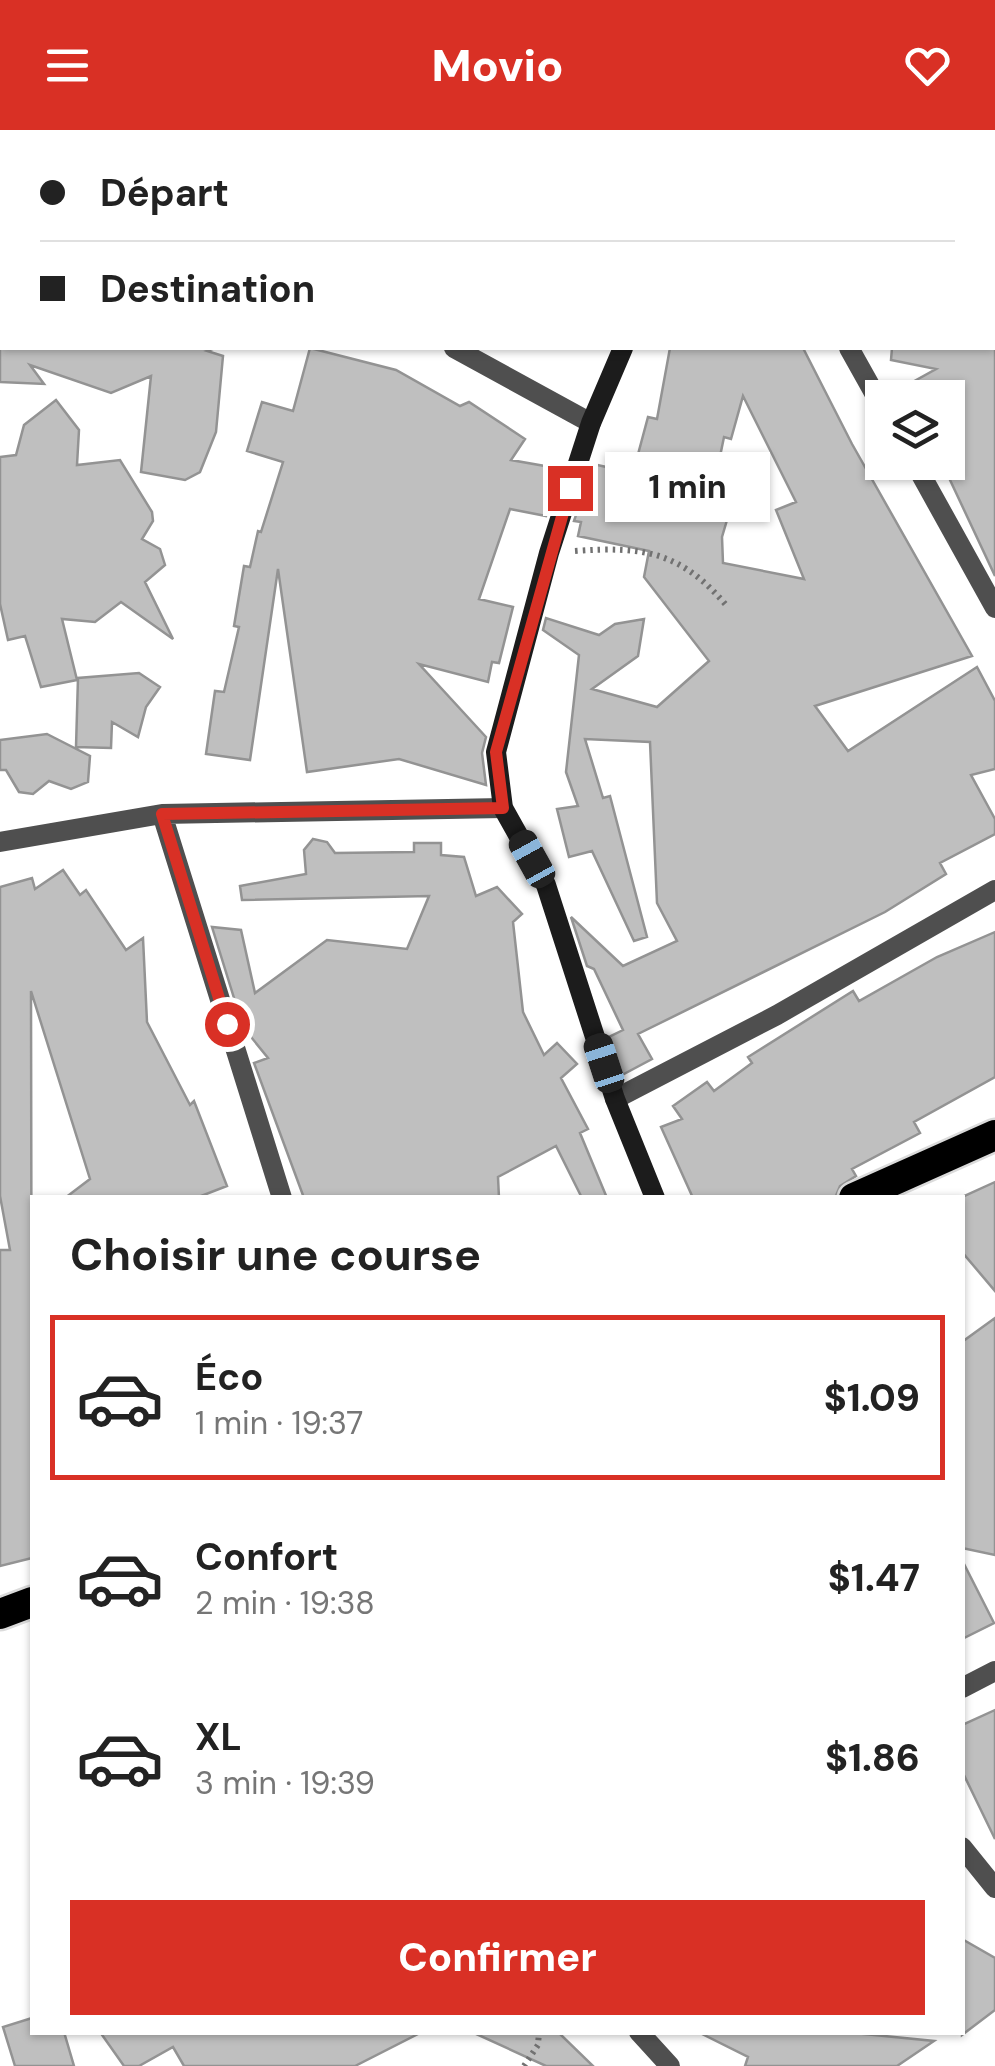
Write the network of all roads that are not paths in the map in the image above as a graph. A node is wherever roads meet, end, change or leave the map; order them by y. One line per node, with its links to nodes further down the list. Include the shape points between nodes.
1 (458, 350): 5 (street)
2 (622, 350): 5 (street)
3 (850, 350): 4 (street)
4 (867, 380)
5 (591, 422): 8 (street, via 496,752)
6 (924, 480): 7 (street)
7 (995, 608)
8 (503, 808): 9 (street); 12 (street, via 546,885)
9 (162, 814): 10 (street); 14 (street)
10 (0, 842)
11 (995, 890): 12 (street)
12 (616, 1099): 15 (street)
13 (995, 1135): 16 (highway)
14 (281, 1195)
15 (654, 1195)
16 (861, 1195)
17 (30, 1603): 18 (highway)
18 (0, 1614)
19 (995, 1671): 20 (street)
20 (965, 1686)
21 (965, 1851): 22 (street)
22 (995, 1888)
23 (642, 2035): 24 (street)
24 (670, 2066)

